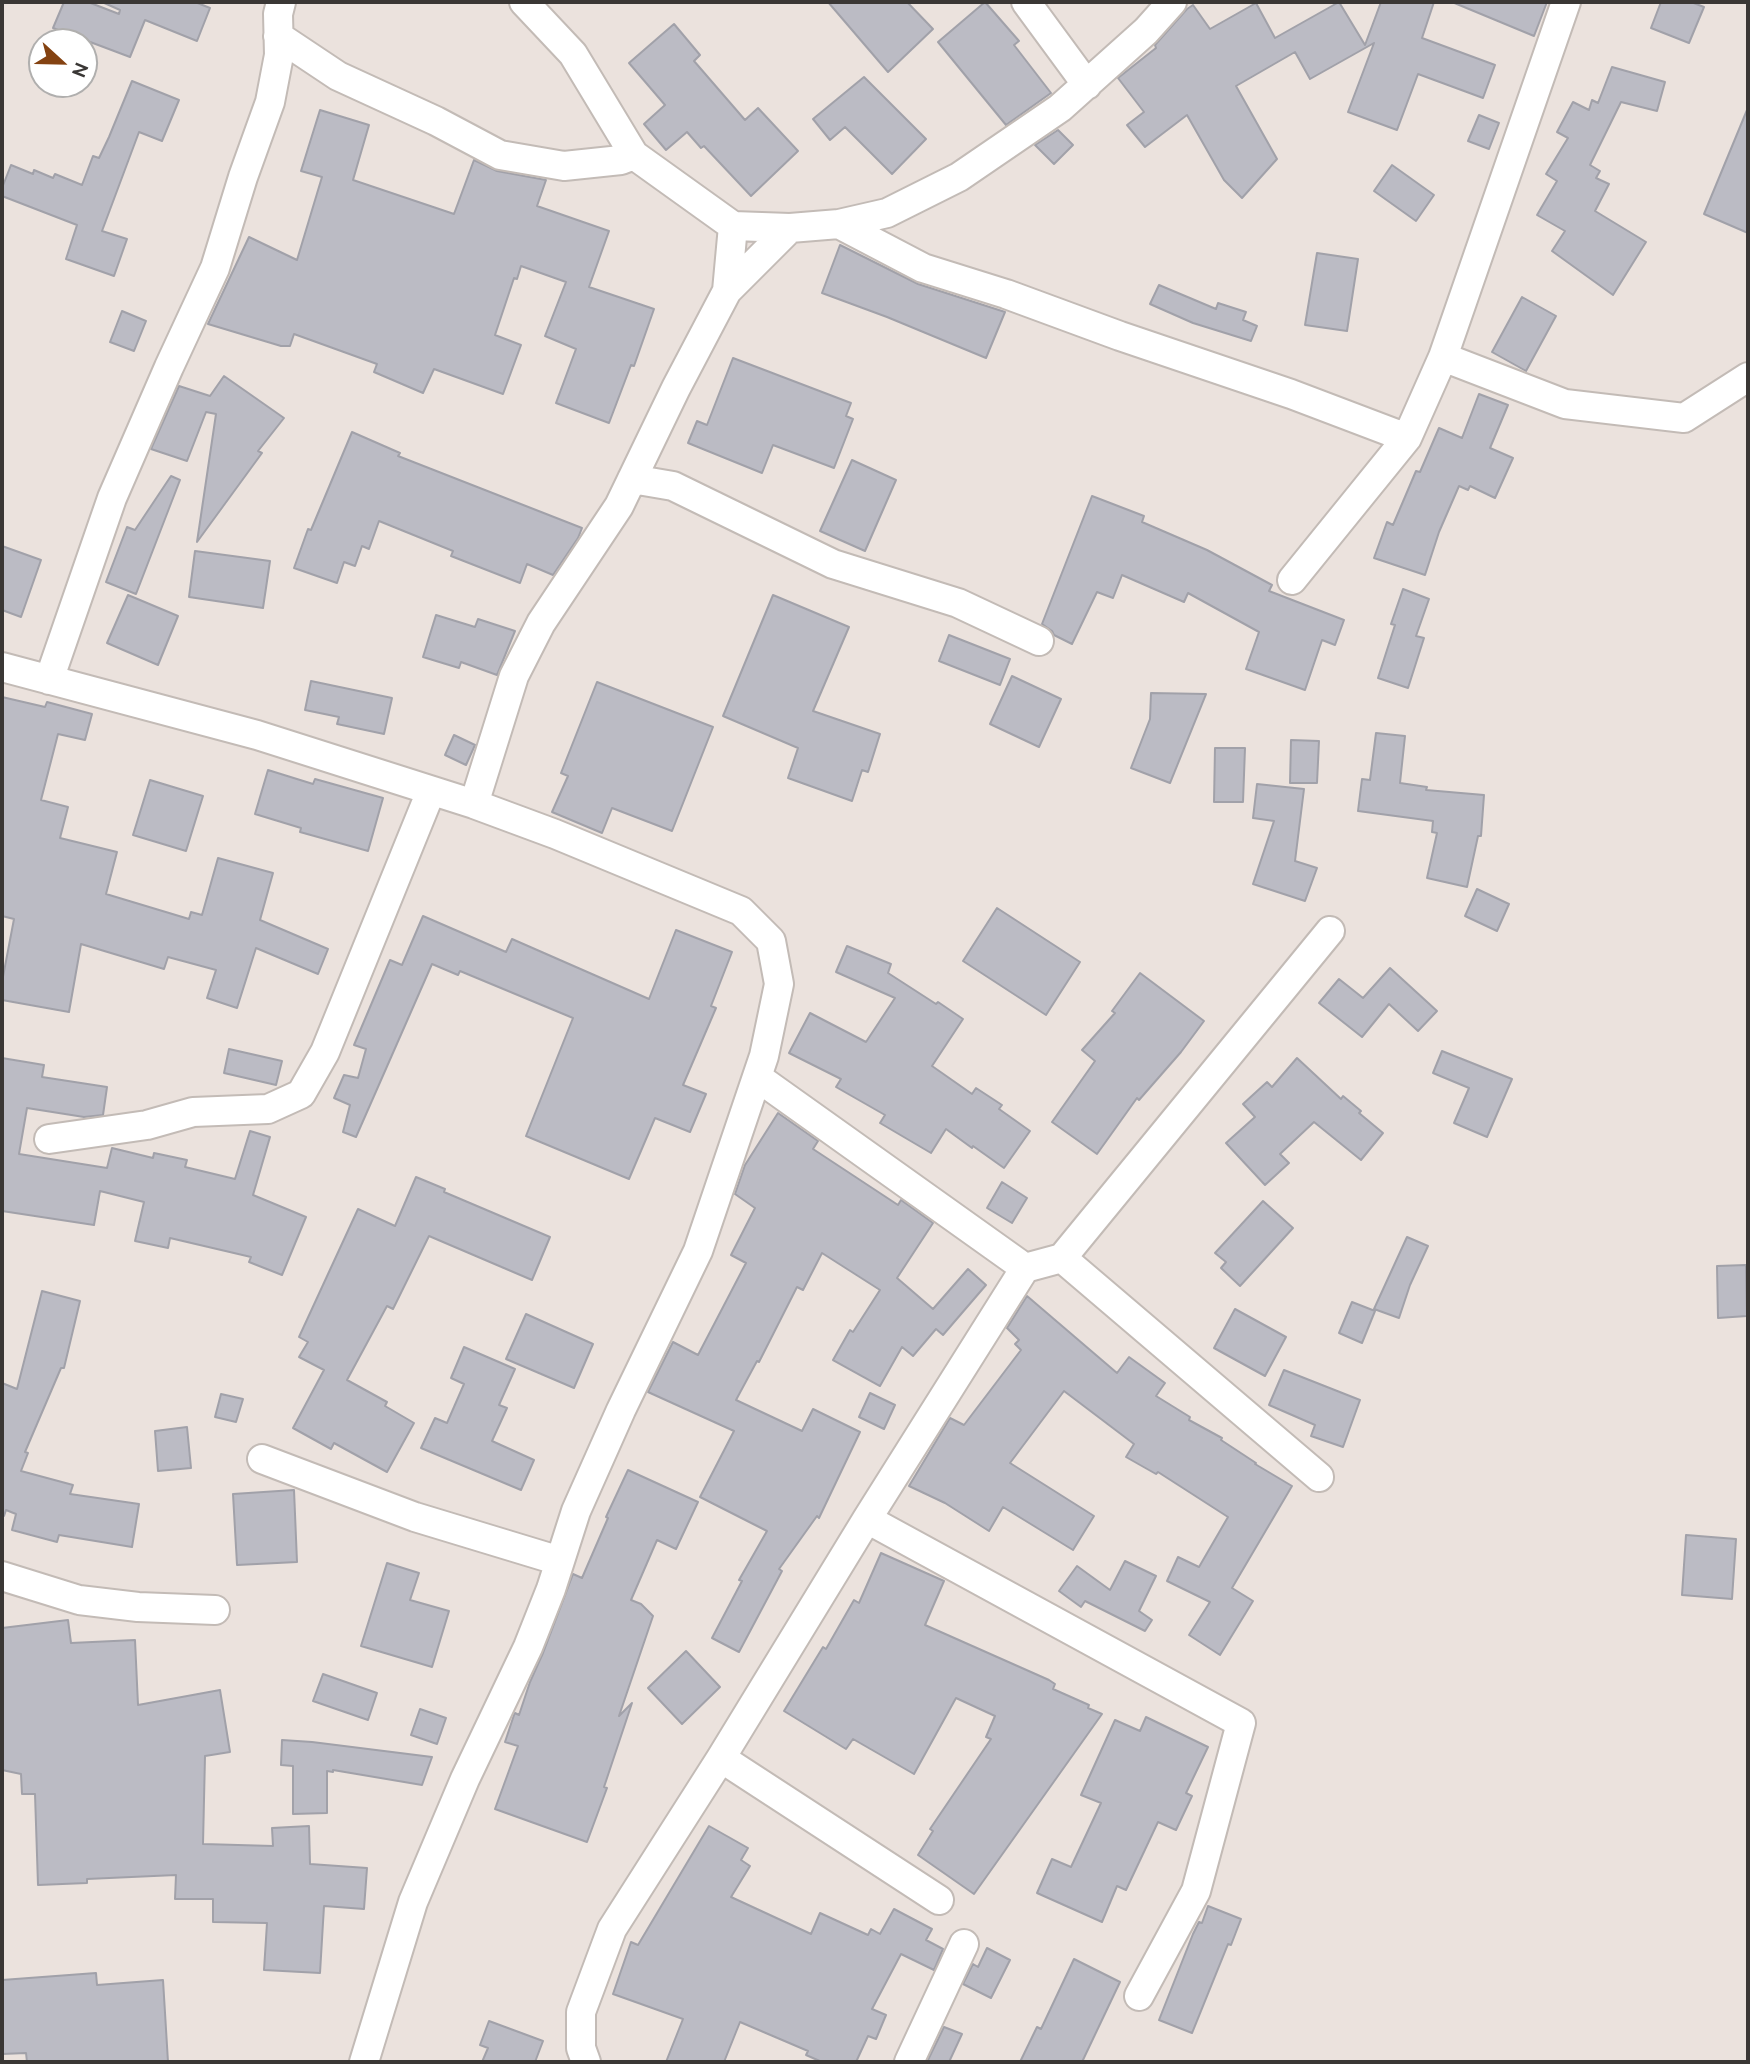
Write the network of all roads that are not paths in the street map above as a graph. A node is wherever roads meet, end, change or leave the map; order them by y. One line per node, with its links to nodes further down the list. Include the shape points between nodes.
1 (281, 2): 6 (street)
2 (524, 2): 8 (street, via 573,54)
3 (1026, 2): 7 (street)
4 (1172, 2): 7 (street)
5 (1566, 2): 13 (street)
6 (278, 36): 8 (street, via 338,76 500,155 564,166); 20 (street, via 270,102 215,268 113,498)
7 (1087, 85): 9 (street, via 959,177 887,213)
8 (634, 155): 10 (street)
9 (839, 224): 11 (street); 15 (street, via 923,268)
10 (733, 226): 11 (street); 12 (street)
11 (790, 228): 12 (street)
12 (726, 291): 16 (street)
13 (1443, 357): 14 (street, via 1565,404 1684,418); 15 (street)
14 (1748, 377)
15 (1407, 438): 17 (street)
16 (632, 480): 18 (street, via 673,486 833,564 958,603); 22 (street, via 541,623 514,676)
17 (1292, 580)
18 (1040, 641)
19 (2, 667): 20 (street)
20 (49, 680): 21 (street, via 257,735)
21 (431, 791): 22 (street); 25 (street, via 325,1052 301,1094 268,1110 192,1112 147,1125)
22 (474, 804): 24 (street, via 741,911 771,941 779,984)
23 (1330, 931): 26 (street)
24 (757, 1077): 27 (street); 31 (street, via 698,1251 621,1410)
25 (50, 1139)
26 (1062, 1258): 27 (street); 29 (street)
27 (1025, 1268): 30 (street)
28 (262, 1459): 31 (street, via 415,1517)
29 (1319, 1477)
30 (867, 1519): 34 (street); 37 (street, via 1241,1723 1196,1891)
31 (559, 1561): 38 (street, via 528,1647 413,1902)
32 (2, 1576): 33 (street, via 79,1600)
33 (215, 1610)
34 (721, 1758): 35 (street); 39 (street, via 612,1928 581,2012 581,2048)
35 (939, 1900)
36 (964, 1944): 40 (street)
37 (1139, 1996)
38 (364, 2062)
39 (586, 2062)
40 (909, 2062)

